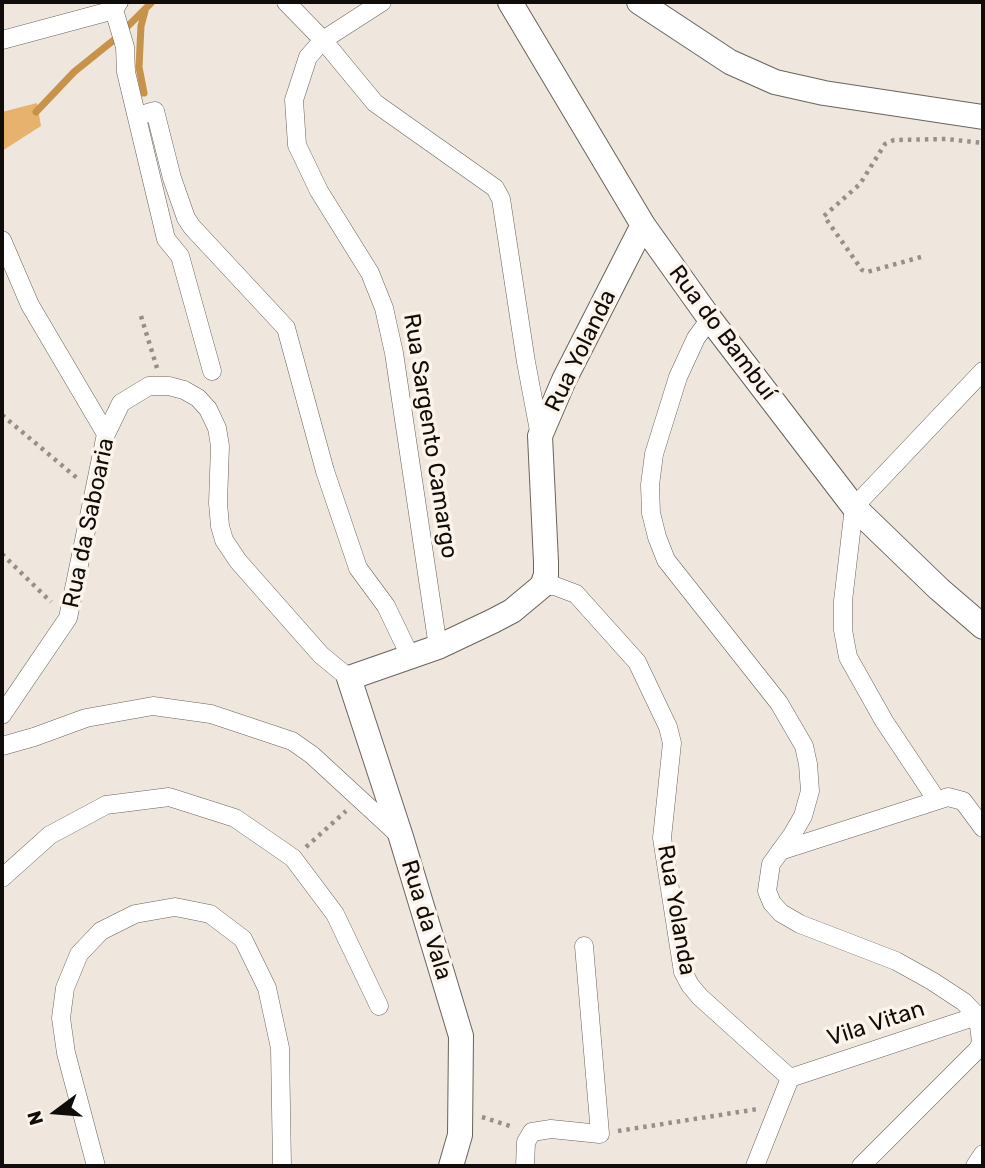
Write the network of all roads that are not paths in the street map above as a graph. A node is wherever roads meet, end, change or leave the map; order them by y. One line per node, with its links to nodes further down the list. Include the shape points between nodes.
1 (286, 2): 7 (street)
2 (382, 2): 7 (street, Rua Sargento Camargo)
3 (510, 2): 10 (main road, Rua do Bambuí)
4 (639, 2): 9 (main road, via 730,62 775,82)
5 (117, 11): 6 (street); 8 (street, via 126,72)
6 (2, 40)
7 (323, 40): 16 (street, via 374,103 495,188 501,199); 20 (street, Rua Sargento Camargo, via 308,57 294,100 297,145 319,191 370,272 384,307)
8 (144, 114): 13 (street, via 166,239 180,256); 21 (street, via 155,111 186,218 286,328 325,471 358,568 386,606)
9 (983, 117)
10 (643, 225): 12 (main road, Rua do Bambuí); 16 (main road, Rua Yolanda)
11 (2, 240): 15 (street, via 30,305)
12 (710, 319): 17 (main road, Rua do Bambuí); 28 (street, via 686,358 654,454 651,513 666,560 779,703 804,746 810,791 803,816)
13 (212, 371)
14 (983, 371): 17 (street)
15 (106, 435): 22 (street, Rua da Saboaria, via 121,403 149,386 184,390 198,398 217,428 219,526 230,551 321,655); 23 (street, Rua da Saboaria, via 68,618)
16 (540, 436): 18 (main road, Rua Yolanda, via 546,562)
17 (854, 508): 19 (main road, Rua do Bambuí); 25 (street, via 843,601 848,657)
18 (542, 586): 20 (main road, via 512,611); 33 (street, Rua Yolanda, via 576,594 637,662 672,743 662,838 683,972 701,997)
19 (983, 626)
20 (438, 647): 21 (main road)
21 (410, 656): 22 (main road)
22 (349, 678): 27 (main road, Rua da Vala)
23 (2, 715)
24 (2, 746): 27 (street, via 86,718 153,706 211,715 292,741)
25 (936, 799): 26 (street, via 963,801); 28 (street)
26 (983, 828)
27 (401, 837): 37 (main road, Rua da Vala, via 461,1036 460,1135)
28 (780, 851): 32 (street, via 771,864 767,891 781,914 896,961)
29 (2, 878): 31 (street, via 50,835 106,805 169,797 235,818 293,858 335,914)
30 (584, 946): 38 (street, via 600,1134 551,1129 530,1137)
31 (379, 1006)
32 (981, 1016): 33 (street, Vila Vitan); 40 (street, via 978,1049)
33 (790, 1078): 39 (street)
34 (983, 1154): 41 (street)
35 (96, 1166): 36 (street, via 66,1052 61,1018 65,988 79,954 101,931 135,914 175,907 210,914 243,939 267,988 280,1048)
36 (282, 1166)
37 (451, 1166)
38 (526, 1166)
39 (755, 1166)
40 (862, 1166)
41 (975, 1166)

